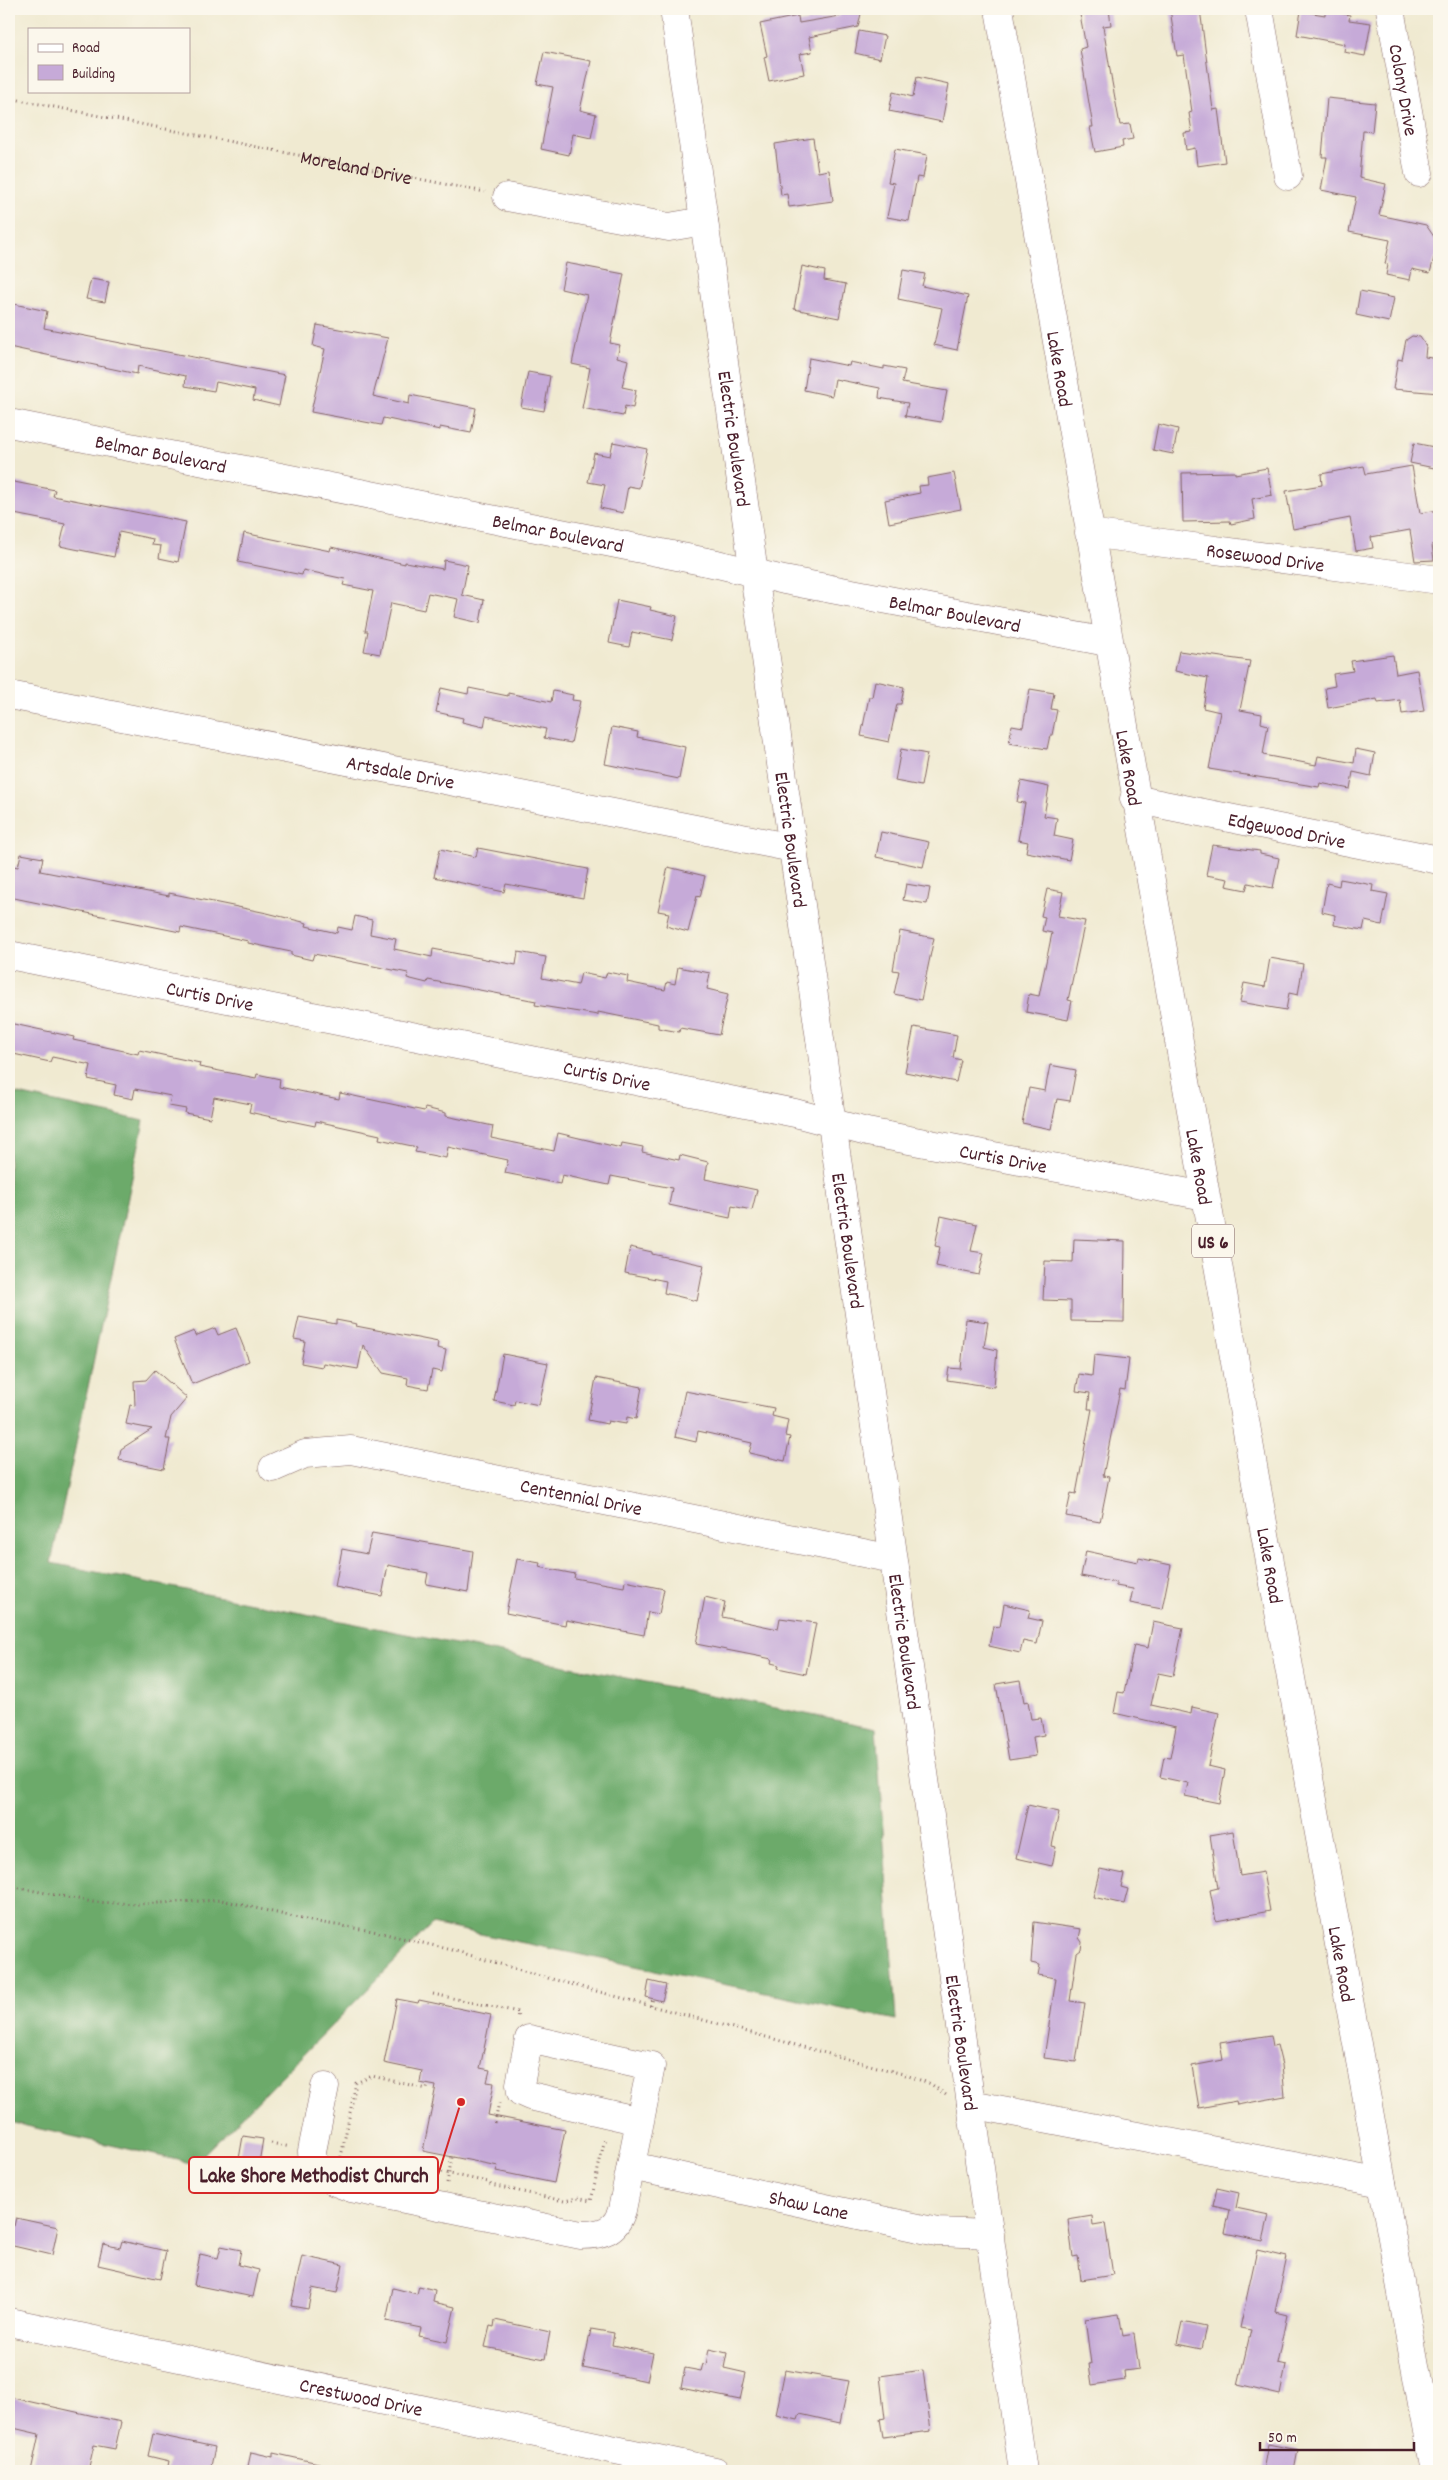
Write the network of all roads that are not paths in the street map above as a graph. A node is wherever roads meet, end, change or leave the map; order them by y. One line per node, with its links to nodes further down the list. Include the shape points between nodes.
1 (674, 9): 8 (street, Electric Boulevard)
2 (999, 9): 10 (street, Lake Road / US 6)
3 (1259, 9): 6 (street)
4 (1390, 9): 5 (street, Colony Drive)
5 (1419, 173)
6 (1288, 176)
7 (507, 197): 8 (street, via 669,227)
8 (704, 221): 11 (street, Electric Boulevard)
9 (9, 423): 11 (street, Belmar Boulevard)
10 (1089, 533): 12 (street, Rosewood Drive); 13 (street, Lake Road / US 6)
11 (753, 572): 13 (street, Belmar Boulevard); 16 (street, Electric Boulevard)
12 (1439, 580)
13 (1107, 642): 15 (street, Lake Road / US 6)
14 (9, 695): 16 (street, Artsdale Drive)
15 (1134, 799): 17 (street, Edgewood Drive); 20 (street, Lake Road / US 6)
16 (793, 848): 19 (street, Electric Boulevard)
17 (1439, 860)
18 (9, 955): 19 (street, Curtis Drive)
19 (833, 1123): 20 (street, Curtis Drive); 22 (street, Electric Boulevard)
20 (1205, 1196): 27 (street, Lake Road / US 6)
21 (273, 1468): 22 (street, Centennial Drive, via 304,1454 351,1450)
22 (893, 1559): 24 (street, Electric Boulevard)
23 (325, 2087): 26 (street, via 312,2152 313,2163 335,2182 351,2188 581,2236 596,2236 614,2228 622,2210)
24 (971, 2104): 27 (street); 28 (street, Electric Boulevard)
25 (640, 2121): 25 (street, via 651,2066 529,2040 521,2092); 26 (street)
26 (631, 2166): 28 (street, Shaw Lane, via 937,2232)
27 (1382, 2183): 32 (street, Lake Road / US 6)
28 (990, 2234): 31 (street, Electric Boulevard)
29 (9, 2322): 30 (street, Crestwood Drive)
30 (715, 2471)
31 (1024, 2471)
32 (1434, 2471)

